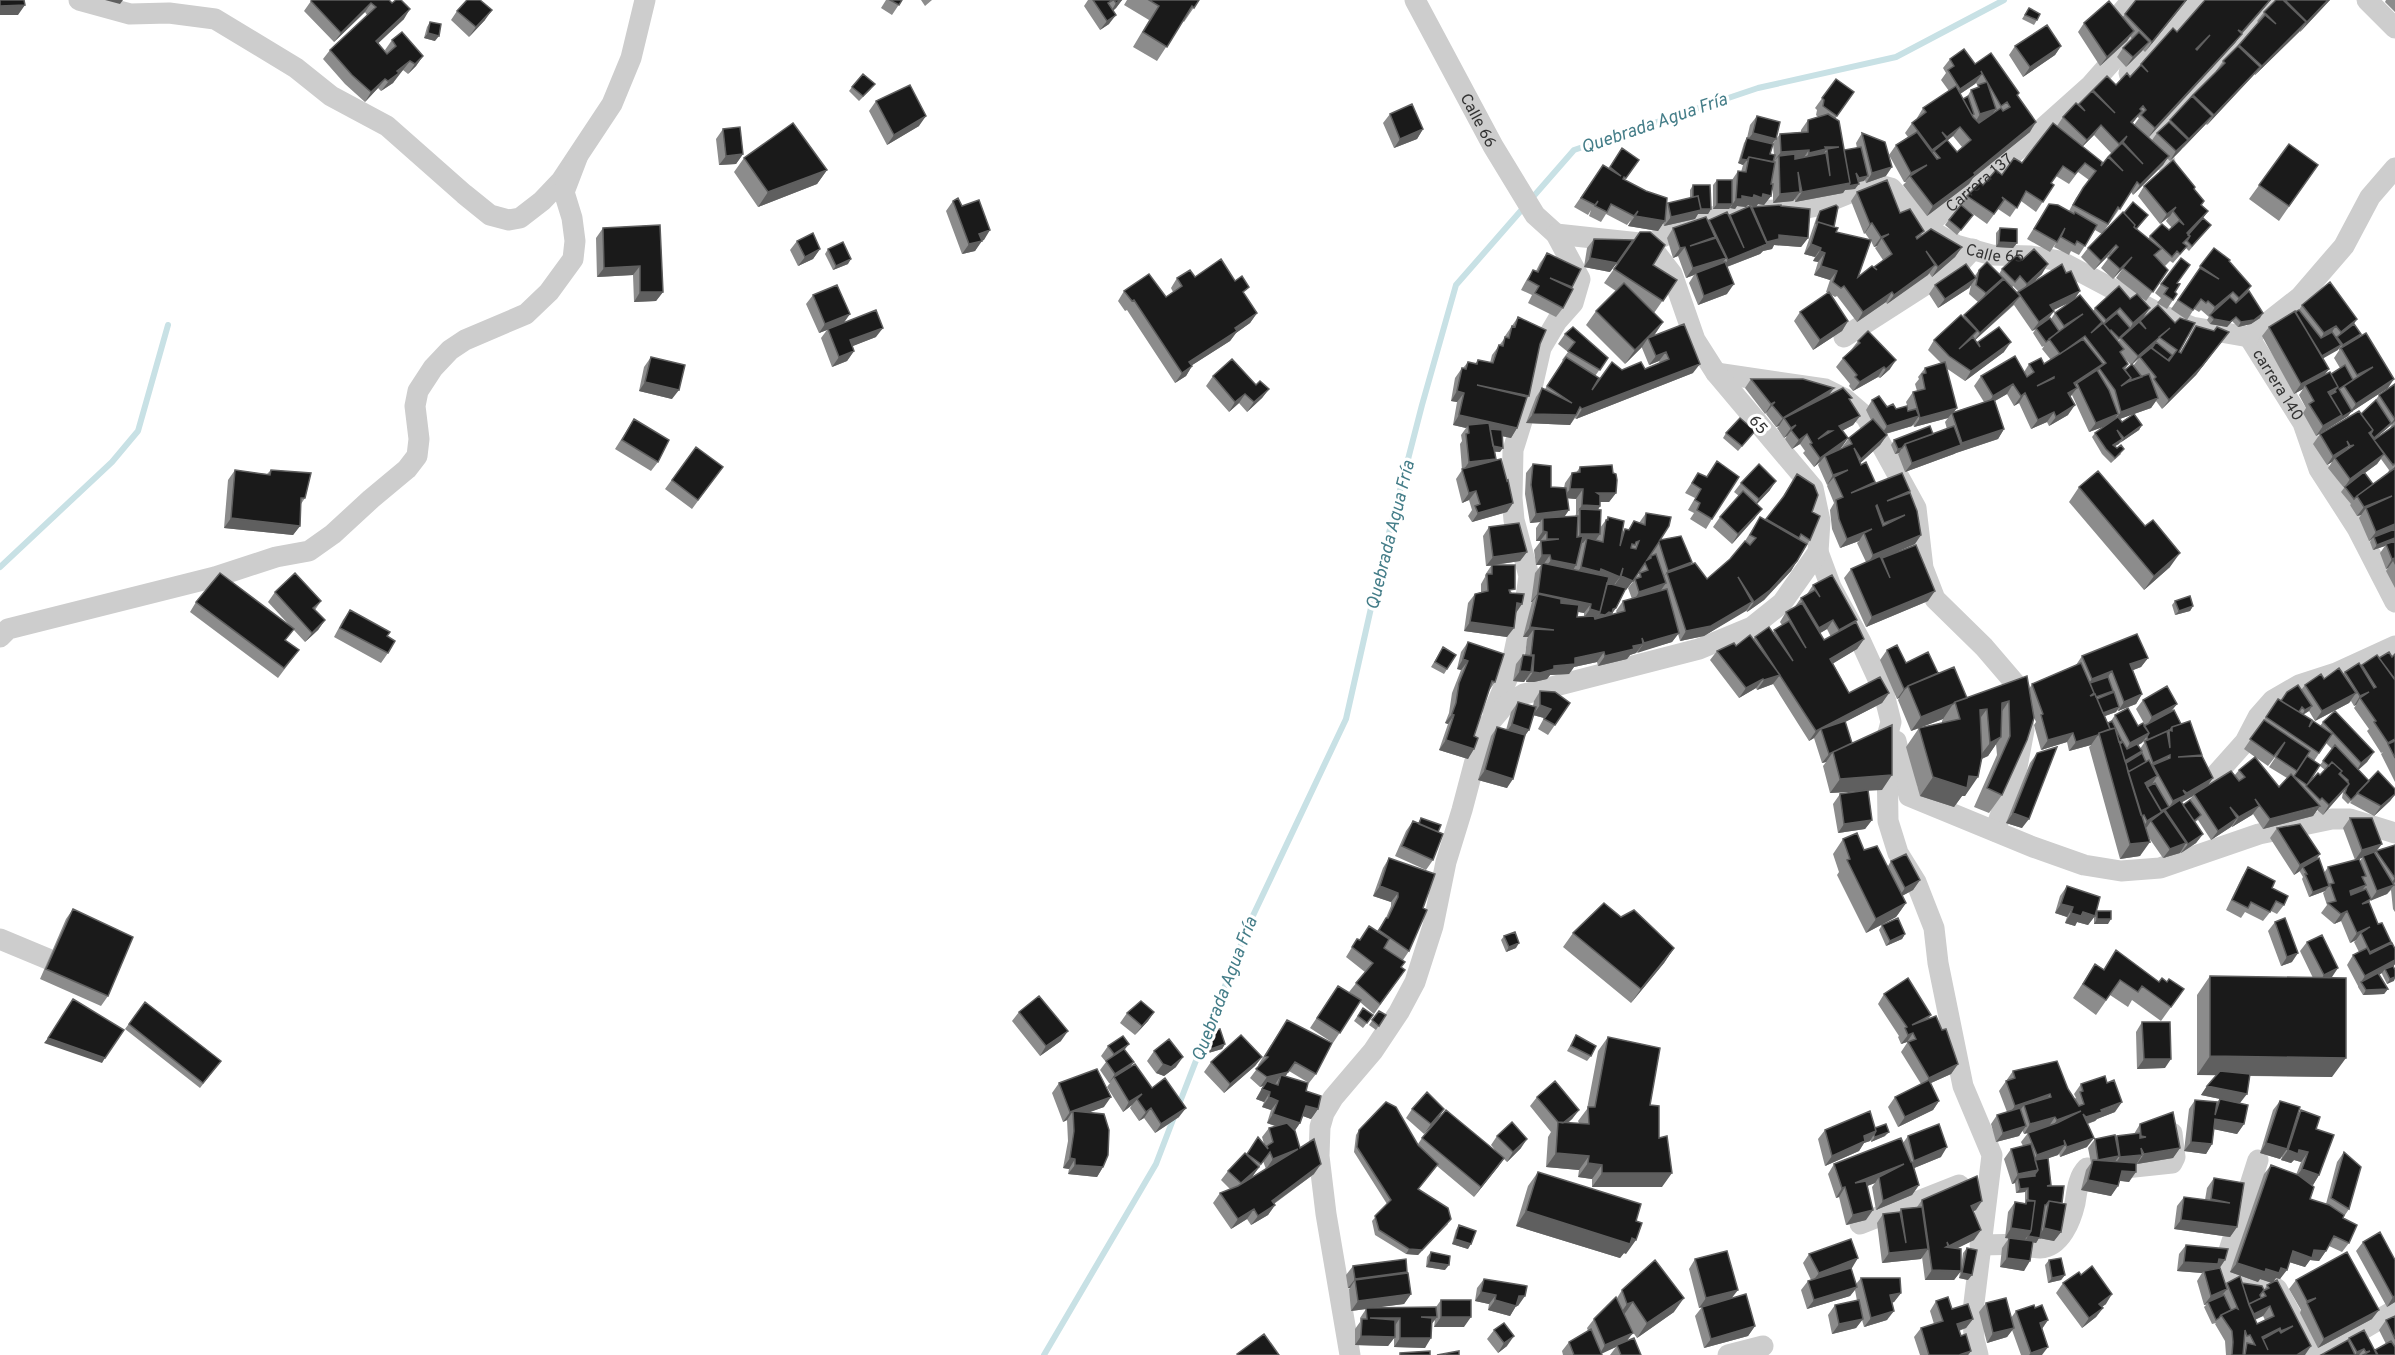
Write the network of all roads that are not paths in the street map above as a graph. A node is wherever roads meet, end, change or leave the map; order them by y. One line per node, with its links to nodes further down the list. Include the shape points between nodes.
1 (82, 0): 10 (street, via 130,14 215,19 296,68 331,96 387,126 464,195 490,215 502,219 520,218 542,201)
2 (645, 0): 10 (street, via 631,58 612,104)
3 (1415, 0): 14 (street, Calle 66, via 1493,146 1535,215)
4 (2132, 0): 13 (street, Carrera 137, via 2115,20 2129,42 2091,85)
5 (2193, 0): 9 (street)
6 (2275, 0): 11 (street, via 2148,142 2147,146)
7 (2367, 0): 8 (street)
8 (2395, 28)
9 (2129, 73)
10 (577, 158): 22 (street, via 564,192 572,218 573,259 549,292 526,314 465,340 434,368 418,391 415,406 417,456 407,470 333,534 309,551 8,629)
11 (2165, 162)
12 (2395, 168): 18 (street, carrera 140, via 2370,197 2325,284 2300,297)
13 (1925, 227): 15 (street, Calle 65, via 1884,185 1812,207 1741,212 1674,229); 16 (street, Calle 65, via 1956,245)
14 (1556, 234): 15 (street); 26 (street, Calle 66, via 1580,279 1573,303 1541,348 1513,450 1514,520 1528,576 1510,672)
15 (1648, 244): 19 (street, 65, via 1671,274 1695,340)
16 (1972, 249): 17 (street, via 1961,262); 18 (street, Calle 65, via 1992,255 2060,261 2162,315 2192,327)
17 (1844, 337)
18 (2249, 337): 21 (street, carrera 140, via 2303,423 2319,469 2357,528)
19 (1716, 373): 20 (street, 65, via 1813,488 1820,521); 25 (street, via 1825,389 1845,399 1866,417 1916,508 1923,568 1935,599)
20 (1818, 552): 26 (street, via 1782,603 1752,627 1699,649 1524,694 1503,707); 27 (street, via 1831,587 1883,690 1891,722)
21 (2395, 602)
22 (0, 637)
23 (2395, 646): 28 (street, via 2299,685 2273,700 2258,717 2245,742)
24 (2041, 681): 25 (street)
25 (2020, 689): 29 (street, via 2024,730 2017,767)
26 (1487, 726): 40 (street, Calle 66, via 1415,982 1373,1051 1333,1098 1320,1126 1319,1156 1326,1214)
27 (1887, 736): 29 (street, via 1896,741 1909,796); 35 (street, via 1887,821 1934,928 1954,1047 1963,1086 1992,1155)
28 (2212, 779)
29 (1995, 831): 30 (street, via 2084,865 2121,872 2160,868 2259,834 2332,819 2350,819)
30 (2395, 833)
31 (0, 939): 32 (street)
32 (48, 959)
33 (2172, 1133): 37 (street, via 2172,1163 2106,1170 2087,1168 2066,1226 2059,1239 2049,1246)
34 (2258, 1160): 43 (street, via 2225,1270 2242,1284 2272,1285 2277,1289)
35 (1990, 1172): 36 (street); 37 (street)
36 (1860, 1224)
37 (1980, 1245): 42 (street, via 1973,1311)
38 (2395, 1310): 44 (street)
39 (1763, 1346): 41 (street)
40 (1350, 1355)
41 (1728, 1355)
42 (1978, 1355)
43 (2313, 1355)
44 (2319, 1355)

